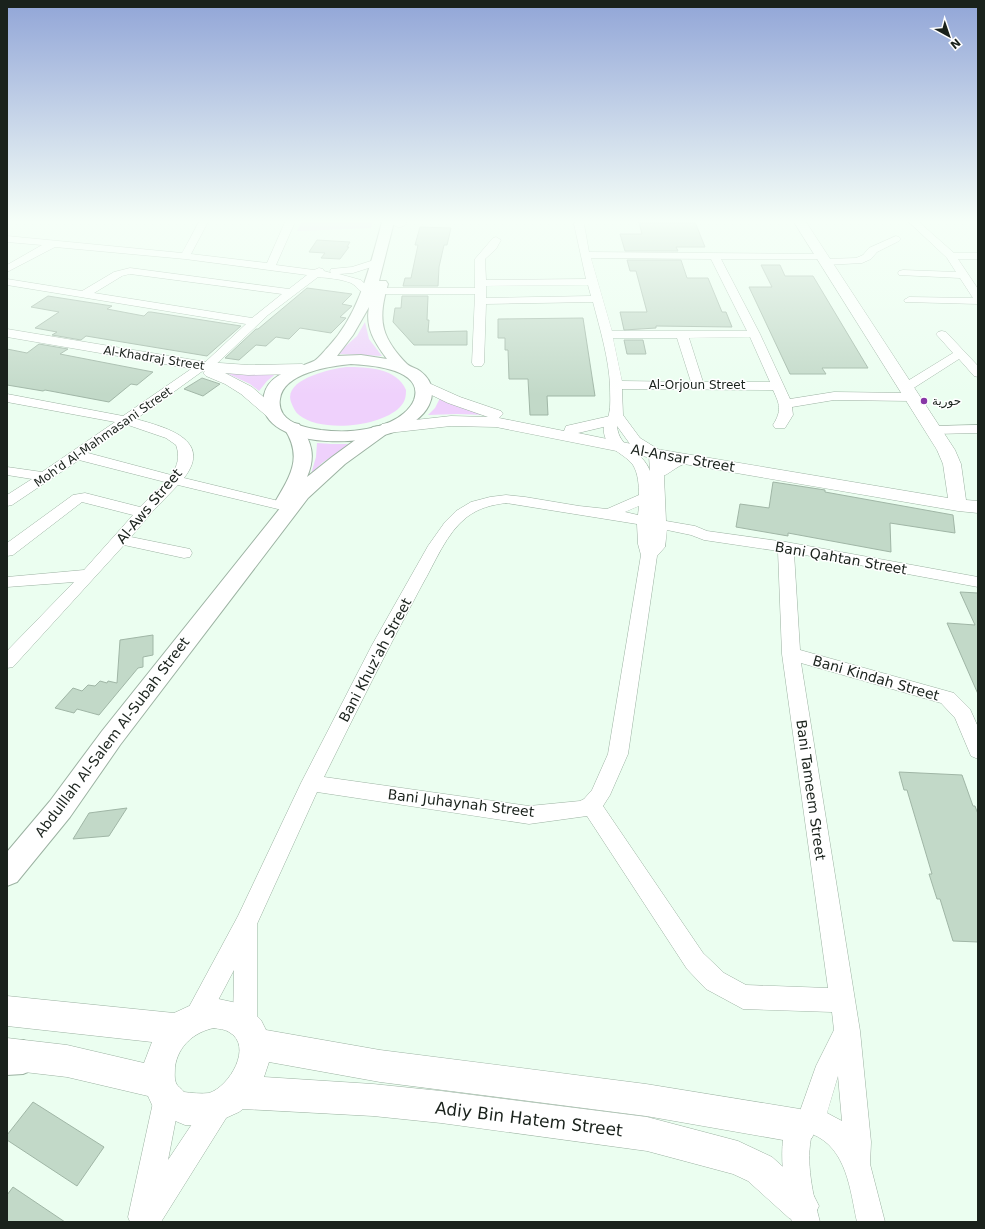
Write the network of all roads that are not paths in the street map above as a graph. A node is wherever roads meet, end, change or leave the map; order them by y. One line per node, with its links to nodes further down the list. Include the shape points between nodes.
1 (109, 279): 16 (street)
2 (194, 279): 14 (street)
3 (308, 279): 14 (street, Moh'd Al-Mahmasani Street)
4 (351, 279): 13 (street)
5 (375, 279): 13 (main road)
6 (377, 279): 13 (main road)
7 (481, 279): 15 (street)
8 (726, 279): 24 (street)
9 (837, 279): 39 (street)
10 (966, 279): 17 (street)
11 (7, 282): 16 (street)
12 (592, 282): 15 (street); 18 (street)
13 (373, 291): 15 (street); 29 (main road, via 346,336); 32 (main road, via 376,331)
14 (290, 292): 21 (street, Moh'd Al-Mahmasani Street)
15 (481, 292): 18 (street); 30 (street)
16 (83, 295): 21 (street)
17 (978, 297)
18 (596, 299): 26 (street)
19 (908, 300): 20 (street)
20 (978, 301)
21 (254, 322): 31 (street, Moh'd Al-Mahmasani Street)
22 (7, 333): 31 (street, Al-Khadraj Street)
23 (682, 334): 24 (street); 26 (street); 37 (street)
24 (754, 334): 38 (street)
25 (942, 334): 28 (street)
26 (606, 335): 36 (street)
27 (7, 337): 31 (street, Al-Khadraj Street)
28 (959, 354): 34 (street); 39 (street)
29 (321, 363): 32 (main road, via 364,359); 33 (main road)
30 (478, 363)
31 (202, 368): 33 (street, Al-Khadraj Street); 42 (street, Al-Khadraj Street, via 237,383); 43 (street, Moh'd Al-Mahmasani Street)
32 (402, 368): 35 (main road, via 415,376)
33 (302, 369): 42 (main road, via 283,381 274,391 271,406)
34 (978, 373)
35 (422, 385): 47 (main road, via 424,396 417,409 407,418); 49 (street, via 486,412 572,430)
36 (616, 385): 37 (street, Al-Orjoun Street); 49 (street)
37 (698, 385): 38 (street, Al-Orjoun Street)
38 (777, 386): 41 (street)
39 (908, 392): 41 (street, via 834,396); 48 (street)
40 (7, 398): 43 (street, Al-Aws Street)
41 (786, 404): 44 (street, via 786,415)
42 (276, 416): 45 (main road)
43 (125, 420): 51 (street, Moh'd Al-Mahmasani Street); 57 (street, Al-Aws Street, via 169,434 183,444 185,461)
44 (780, 425)
45 (293, 428): 47 (main road, via 309,434 334,437 358,436); 62 (main road, Abdulllah Al-Salem Al-Subah Street, via 302,442 304,458 296,482)
46 (978, 429): 48 (street)
47 (383, 430): 49 (street, Al-Ansar Street, via 451,420); 75 (main road, Abdulllah Al-Salem Al-Subah Street, via 327,470 301,494 234,582)
48 (934, 430): 59 (street, via 952,464)
49 (618, 432): 50 (street, Al-Ansar Street); 53 (street, Al-Ansar Street, via 678,451); 58 (street, via 641,467)
50 (656, 454): 52 (street, Al-Ansar Street); 55 (street)
51 (78, 456): 56 (street, Moh'd Al-Mahmasani Street); 57 (street)
52 (683, 458): 53 (street, Al-Ansar Street); 55 (street, via 668,464)
53 (757, 467): 59 (street, Al-Ansar Street)
54 (7, 471): 56 (street)
55 (657, 473): 67 (street)
56 (45, 477): 61 (street, Moh'd Al-Mahmasani Street)
57 (173, 480): 62 (street); 65 (street, Al-Aws Street)
58 (646, 497): 66 (street); 67 (street)
59 (958, 500): 60 (street, Al-Ansar Street); 63 (street, Al-Ansar Street)
60 (978, 501)
61 (7, 502)
62 (282, 506): 75 (main road, Abdulllah Al-Salem Al-Subah Street, via 221,583)
63 (978, 507)
64 (579, 511): 66 (street, Bani Khuz'ah Street); 67 (street, Bani Khuz'ah Street, via 592,516); 79 (street, Bani Khuz'ah Street, via 506,499 476,505 461,514 450,525 381,645)
65 (143, 513): 68 (street, Al-Aws Street); 70 (street, via 93,499 78,498)
66 (609, 514): 67 (street, Bani Khuz'ah Street)
67 (652, 525): 69 (street, Bani Qahtan Street, via 695,536 704,535); 80 (street, via 657,547 649,555 618,754 600,795)
68 (122, 540): 71 (street); 72 (street, Al-Aws Street)
69 (786, 547): 74 (street, Bani Qahtan Street); 76 (street, Bani Tameem Street)
70 (7, 551)
71 (184, 553)
72 (88, 575): 73 (street); 77 (street, Al-Aws Street)
73 (7, 582)
74 (978, 582)
75 (217, 600): 81 (main road, Abdulllah Al-Salem Al-Subah Street, via 60,809)
76 (791, 654): 78 (street, Bani Kindah Street, via 947,698 963,714); 83 (street, Bani Tameem Street)
77 (7, 662)
78 (978, 751)
79 (311, 783): 80 (street, Bani Juhaynah Street, via 529,815 582,809); 82 (street, Bani Khuz'ah Street)
80 (591, 805): 83 (street, via 696,961 715,981 743,997)
81 (7, 873)
82 (246, 923): 85 (street, Bani Khuz'ah Street); 87 (street, Bani Khuz'ah Street)
83 (842, 1000): 86 (street, Bani Tameem Street)
84 (7, 1010): 85 (street)
85 (187, 1024): 87 (street, via 205,1015 223,1013 239,1019); 89 (street, via 166,1045 162,1054 158,1073)
86 (847, 1031): 91 (street); 92 (street, Bani Tameem Street, via 858,1142)
87 (249, 1034): 90 (street, via 255,1056 253,1066 244,1084); 91 (street, via 380,1066)
88 (12, 1057): 89 (street, via 67,1061)
89 (163, 1090): 90 (street, via 173,1104 190,1110 210,1109); 94 (street)
90 (228, 1099): 93 (street, Adiy Bin Hatem Street, via 373,1100 647,1134 738,1158 760,1169); 94 (street)
91 (806, 1123): 92 (street, via 823,1123 843,1138); 93 (street, via 797,1139 796,1155)
92 (857, 1163): 95 (street)
93 (804, 1214)
94 (143, 1222)
95 (871, 1222)

